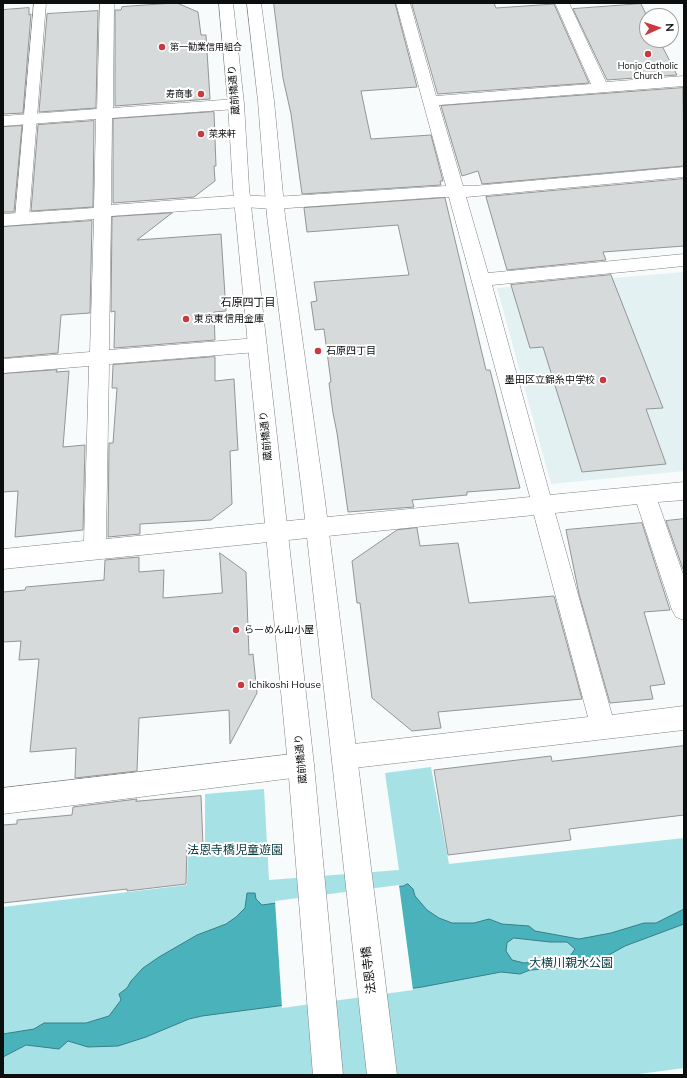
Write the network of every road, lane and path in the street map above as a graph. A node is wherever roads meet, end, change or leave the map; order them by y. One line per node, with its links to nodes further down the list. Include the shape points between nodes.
1 (40, 3): 12 (lane)
2 (107, 3): 11 (street)
3 (226, 3): 10 (street, 蔵前橋通り)
4 (254, 3): 17 (street, via 266,102)
5 (404, 3): 9 (street)
6 (562, 3): 8 (street)
7 (684, 82): 8 (street)
8 (601, 88): 9 (street)
9 (430, 102): 15 (street)
10 (236, 104): 11 (street); 16 (street, 蔵前橋通り)
11 (105, 113): 12 (street); 18 (street)
12 (30, 119): 13 (street); 19 (lane)
13 (3, 121)
14 (684, 172): 15 (street)
15 (455, 192): 17 (street); 22 (street)
16 (243, 202): 17 (street); 18 (street); 23 (street, 蔵前橋通り)
17 (274, 203): 29 (street)
18 (104, 211): 19 (street, via 87,215); 24 (street)
19 (22, 218): 20 (street)
20 (3, 220)
21 (684, 260): 22 (street)
22 (481, 280): 28 (street)
23 (257, 345): 24 (street); 30 (street, 蔵前橋通り)
24 (99, 357): 25 (street); 31 (street)
25 (3, 366)
26 (684, 491): 27 (street)
27 (645, 495): 28 (street); 33 (street)
28 (542, 505): 29 (street); 35 (street)
29 (317, 528): 30 (street); 36 (street)
30 (276, 532): 31 (street); 37 (street, 蔵前橋通り)
31 (95, 550): 32 (street)
32 (3, 559)
33 (684, 610)
34 (684, 718): 35 (street)
35 (603, 728): 36 (street)
36 (345, 757): 40 (street, 法恩寺橋)
37 (301, 765): 38 (street); 39 (street, 蔵前橋通り)
38 (3, 801)
39 (328, 1075)
40 (382, 1075)

